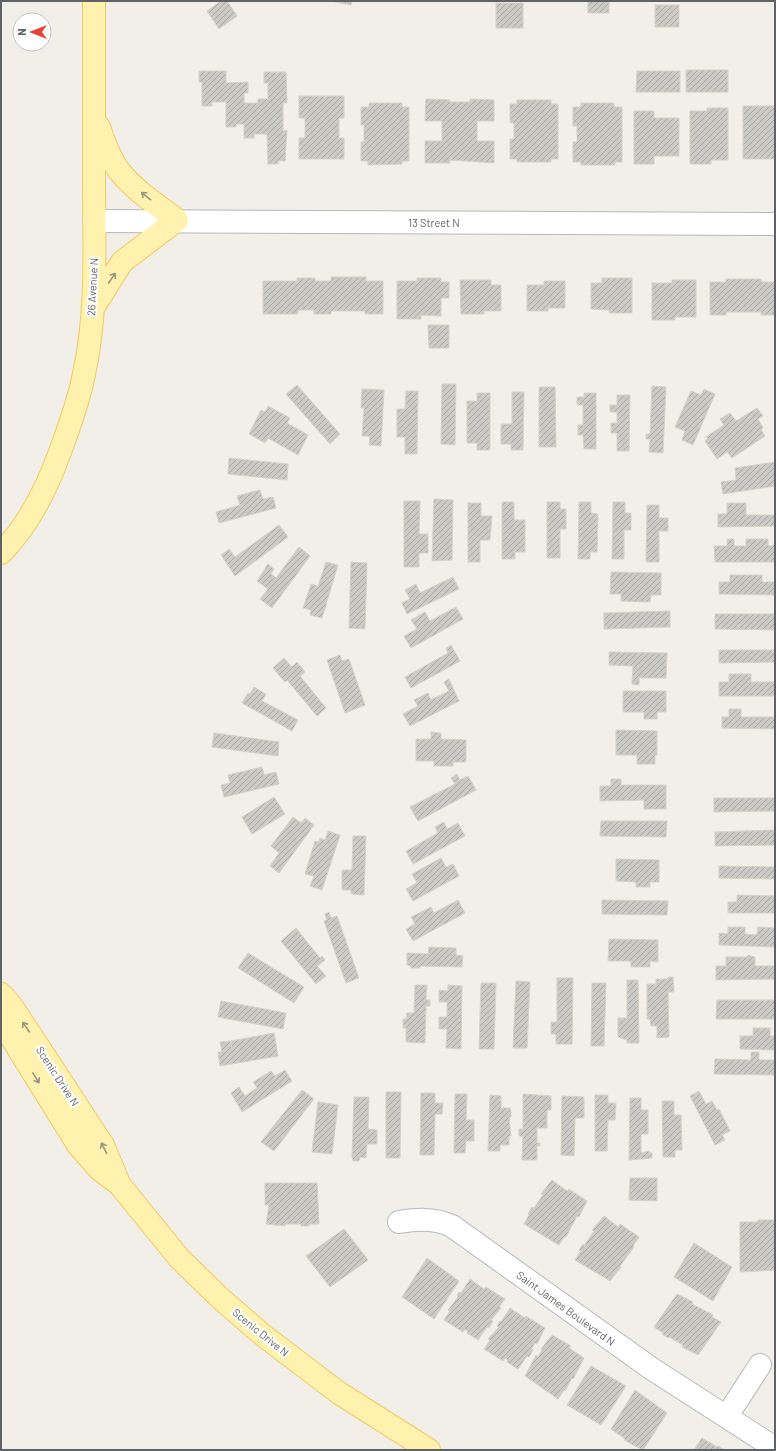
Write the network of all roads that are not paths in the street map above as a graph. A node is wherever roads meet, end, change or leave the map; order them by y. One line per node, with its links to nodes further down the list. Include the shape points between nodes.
1 (94, 1): 2 (main road, 26 Avenue N)
2 (94, 114): 3 (main road, one-way to 2, via 120,171 108,152); 4 (main road, 26 Avenue N)
3 (177, 220): 4 (street, 13 Street N); 5 (street, 13 Street N); 6 (main road, one-way to 3, via 122,262)
4 (94, 221): 6 (main road, 26 Avenue N)
5 (775, 224)
6 (91, 311): 7 (main road, 26 Avenue N, via 90,339 84,374 72,420 53,472 33,512)
7 (1, 553)
8 (1, 994): 10 (main road, Scenic Drive N, one-way to 8, via 102,1145 11,1005)
9 (1, 1021): 10 (main road, Scenic Drive N, one-way to 10, via 78,1145 100,1170)
10 (119, 1184): 15 (main road, Scenic Drive N, via 179,1258 264,1336 339,1393)
11 (399, 1222): 13 (street, Saint James Boulevard N, via 425,1219 452,1226 646,1365)
12 (760, 1365): 13 (street)
13 (727, 1416): 14 (street, Saint James Boulevard N)
14 (775, 1448)
15 (429, 1450)

